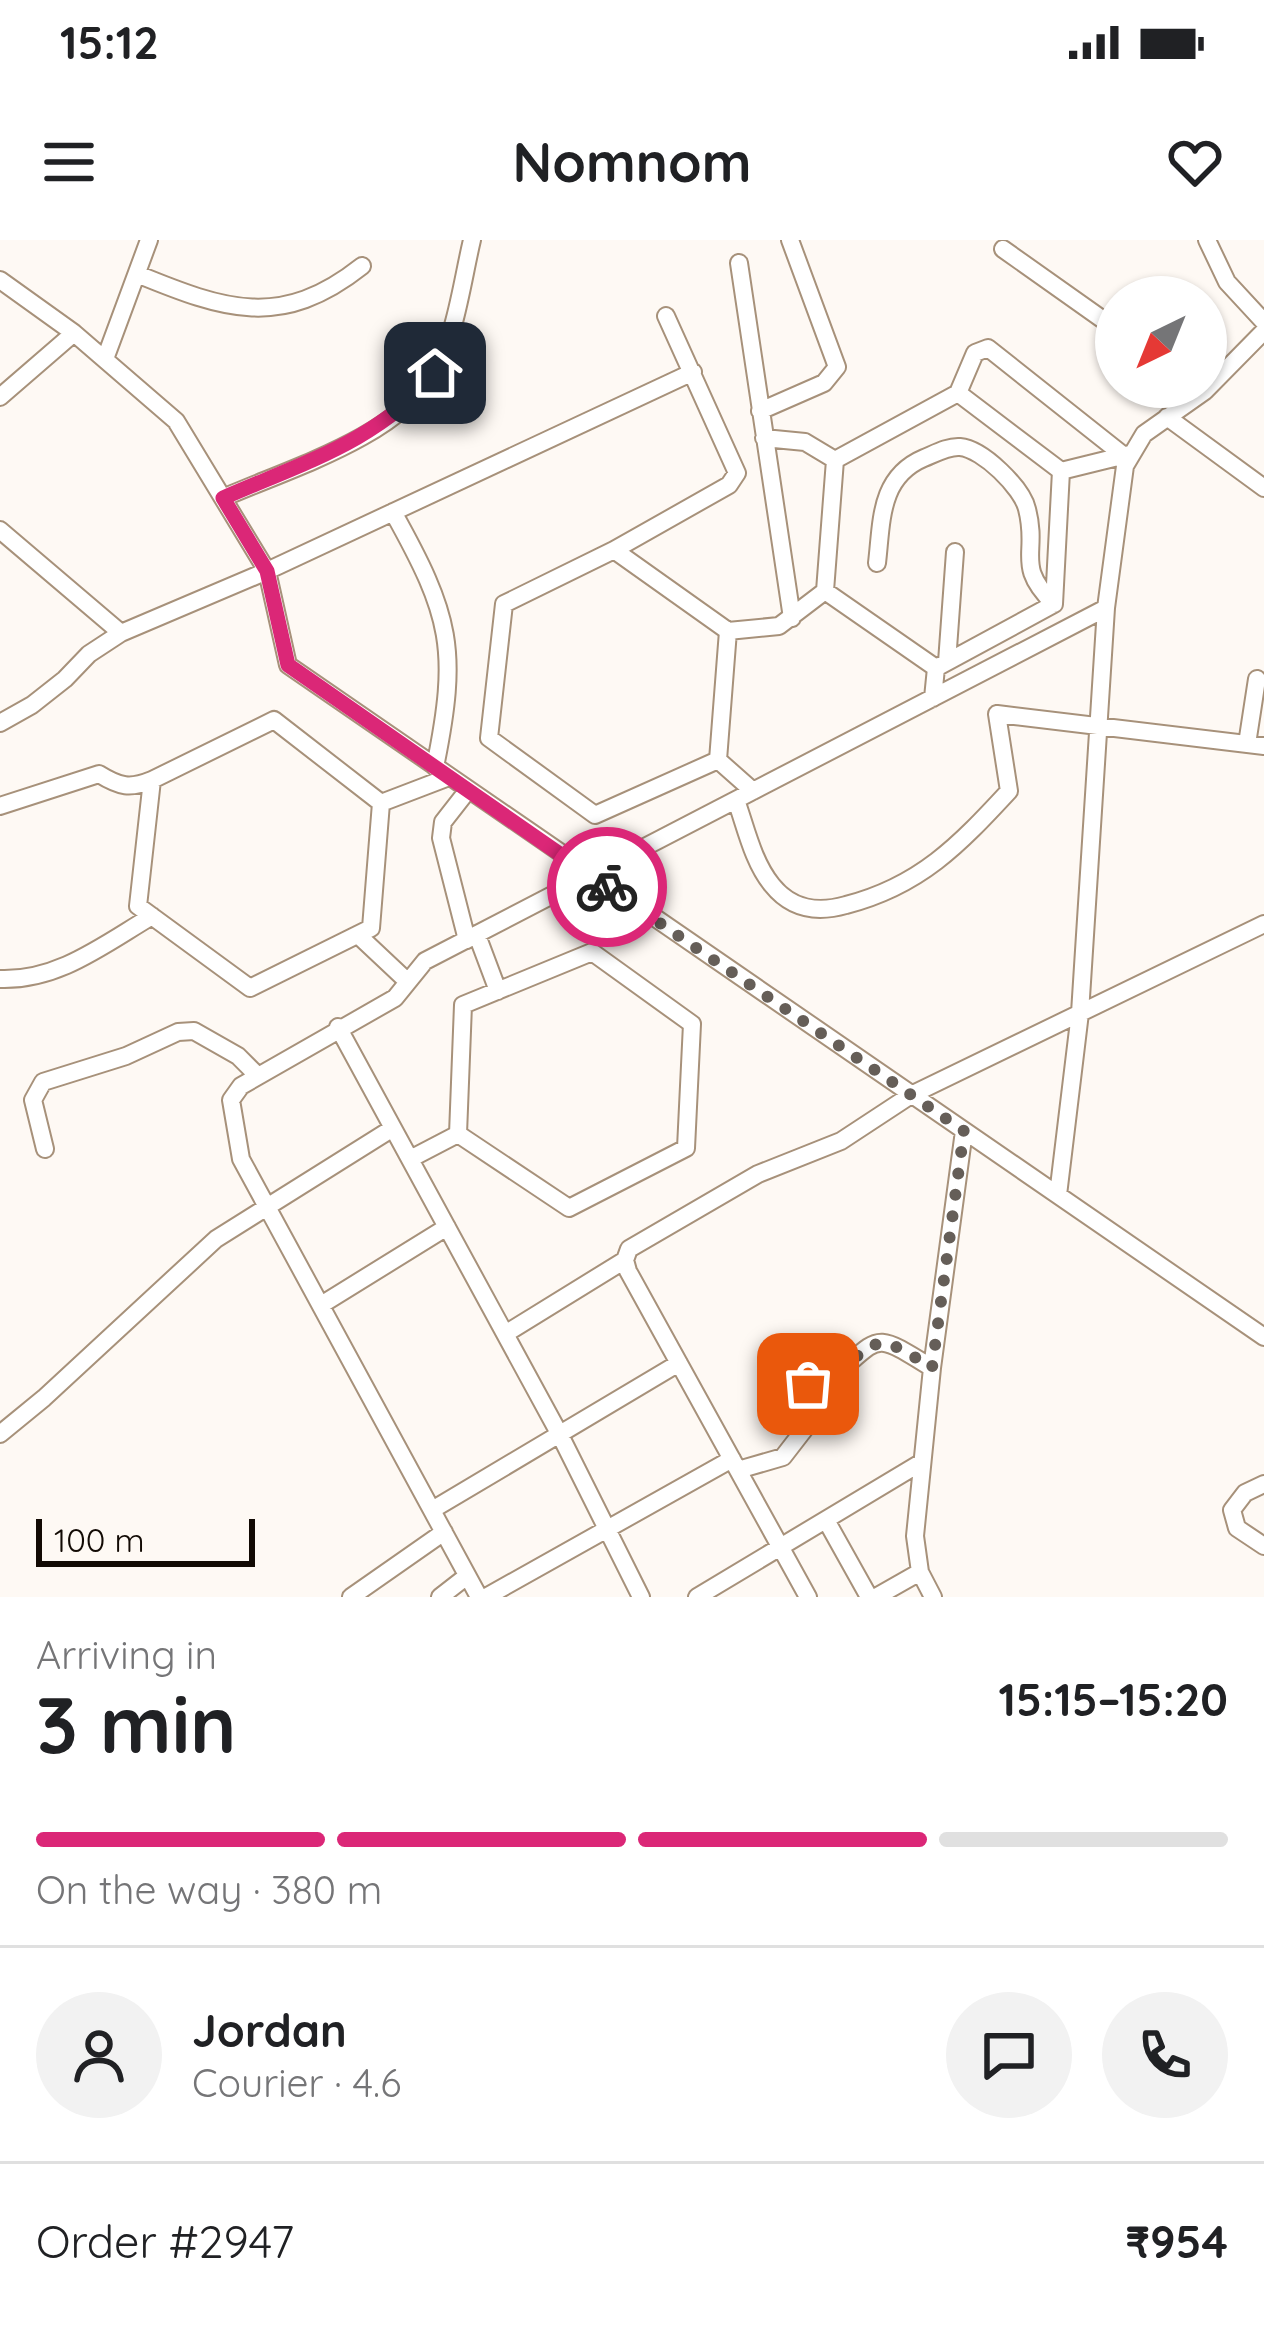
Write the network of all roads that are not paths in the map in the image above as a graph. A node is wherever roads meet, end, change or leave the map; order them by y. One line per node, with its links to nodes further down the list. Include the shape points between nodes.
1 (149, 240): 8 (street)
2 (472, 240): 28 (street, via 435,373 410,404 380,426)
3 (790, 240): 21 (street, via 837,367 824,383)
4 (1207, 240): 12 (street, via 1227,282)
5 (1003, 249): 10 (street)
6 (739, 263): 21 (street)
7 (362, 266): 8 (street, via 301,302 264,311 202,301)
8 (137, 274): 15 (street)
9 (0, 280): 14 (street)
10 (1095, 314)
11 (666, 316): 17 (street)
12 (1264, 322)
13 (1264, 332): 16 (street)
14 (74, 333): 15 (street); 19 (street)
15 (105, 359): 28 (street, via 176,421)
16 (1227, 366)
17 (692, 372): 29 (street); 31 (street, via 736,467 734,480)
18 (958, 393): 24 (street, via 975,353 988,348); 25 (street); 26 (street)
19 (0, 397)
20 (1179, 408): 22 (street)
21 (760, 411): 23 (street)
22 (1168, 417): 24 (street); 27 (street)
23 (764, 438): 25 (street, via 805,442); 38 (street)
24 (1127, 454): 26 (street); 37 (street)
25 (835, 460): 35 (street)
26 (1061, 471): 36 (street)
27 (1264, 488)
28 (223, 498): 34 (street)
29 (393, 512): 34 (street); 48 (street, via 445,620)
30 (0, 530): 40 (street)
31 (614, 550): 39 (street); 47 (street, via 504,604 489,738 595,814)
32 (955, 553): 41 (street)
33 (877, 563): 36 (street, via 894,478 960,447 999,472 1027,506 1030,574)
34 (267, 571): 40 (street); 48 (street, via 288,665)
35 (825, 590): 38 (street); 41 (street)
36 (1054, 604): 41 (street)
37 (1106, 608): 43 (street); 45 (street)
38 (792, 618): 39 (street)
39 (728, 631): 47 (street)
40 (121, 633): 44 (street)
41 (942, 665): 43 (street)
42 (1257, 679): 46 (street)
43 (933, 698): 51 (street)
44 (0, 723)
45 (1098, 729): 46 (street); 52 (street, via 997,714 1010,791 925,873 884,896 822,912 772,886); 63 (street)
46 (1255, 745)
47 (718, 760): 51 (street)
48 (442, 772): 50 (street); 53 (street)
49 (152, 780): 53 (street, via 274,720); 54 (street, via 133,788 99,774); 56 (street, via 138,906)
50 (468, 790): 55 (street); 59 (street, via 441,838)
51 (753, 791): 52 (street)
52 (736, 800): 55 (street)
53 (381, 803): 58 (street, via 371,928)
54 (0, 806)
55 (591, 875): 59 (street); 66 (street)
56 (152, 916): 58 (street, via 250,988); 60 (street, via 62,968)
57 (1260, 931): 63 (street)
58 (358, 935): 61 (street)
59 (472, 937): 61 (street, via 425,962); 62 (street)
60 (0, 979)
61 (408, 982): 64 (street)
62 (498, 991): 69 (street, via 463,1005); 69 (street, via 592,952 692,1024 686,1148 569,1208)
63 (1081, 1013): 66 (street); 72 (street)
64 (338, 1027): 65 (street); 67 (street)
65 (258, 1076): 70 (street, via 215,1042 178,1032 43,1082 33,1100); 73 (street, via 231,1100 242,1159)
66 (911, 1095): 68 (street); 75 (street, via 841,1141 758,1174 651,1234)
67 (393, 1128): 71 (street); 73 (street)
68 (964, 1131): 72 (street); 80 (street)
69 (458, 1134): 71 (street)
70 (45, 1149)
71 (410, 1159): 74 (street)
72 (1058, 1195): 78 (street)
73 (267, 1206): 76 (street); 81 (street, via 206,1249)
74 (447, 1227): 76 (street); 77 (street)
75 (625, 1260): 77 (street); 79 (street)
76 (321, 1305): 86 (street)
77 (505, 1334): 82 (street)
78 (1264, 1336)
79 (679, 1363): 82 (street); 84 (street)
80 (932, 1368): 83 (street); 84 (street, via 898,1346 868,1345 832,1378 808,1384 817,1414 783,1457)
81 (0, 1434)
82 (560, 1435): 86 (street); 88 (street)
83 (922, 1462): 87 (street); 92 (street)
84 (735, 1465): 88 (street); 91 (street)
85 (1264, 1484): 90 (street, via 1232,1510 1237,1528)
86 (432, 1510): 89 (street)
87 (826, 1520): 91 (street); 100 (street)
88 (607, 1530): 96 (street); 97 (street)
89 (443, 1532): 93 (street); 94 (street)
90 (1264, 1546)
91 (781, 1547): 98 (street); 99 (street)
92 (920, 1573): 100 (street); 101 (street)
93 (467, 1576): 95 (street); 96 (street)
94 (351, 1597)
95 (440, 1597)
96 (483, 1597)
97 (641, 1597)
98 (697, 1597)
99 (808, 1597)
100 (872, 1597)
101 (933, 1597)

